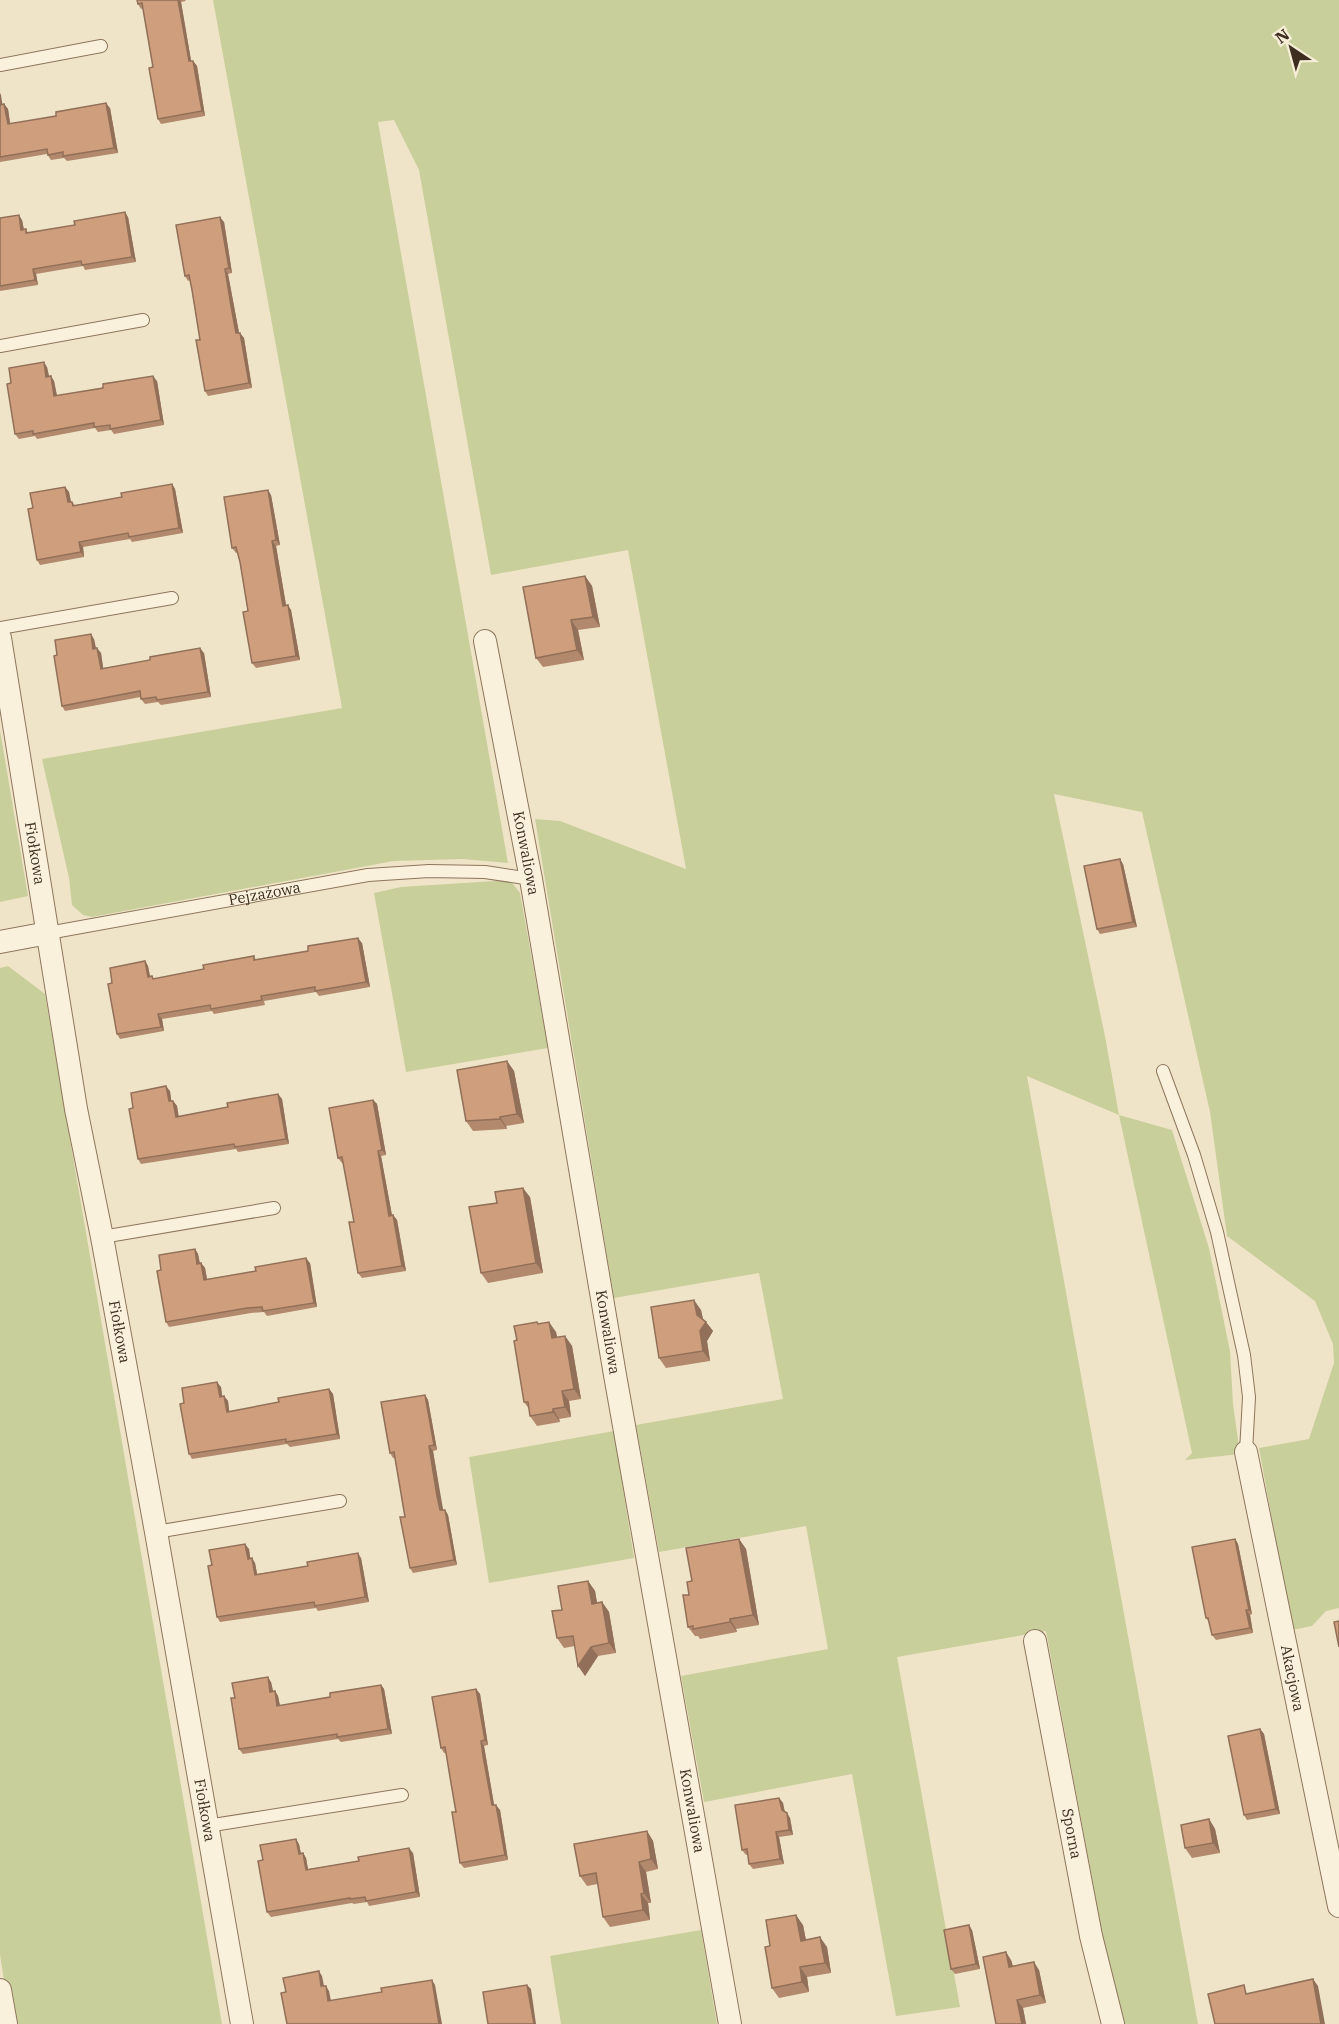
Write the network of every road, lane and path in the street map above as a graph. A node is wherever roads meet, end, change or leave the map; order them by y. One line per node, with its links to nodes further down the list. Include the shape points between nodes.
1 (101, 46): 2 (lane)
2 (0, 65)
3 (143, 320): 4 (lane)
4 (0, 346)
5 (172, 598): 6 (lane)
6 (0, 628)
7 (0, 638): 10 (street, Fiołkowa)
8 (485, 641): 9 (street, Konwaliowa)
9 (531, 879): 10 (lane, Pejzażowa, via 485,872 368,874); 25 (street, Konwaliowa)
10 (48, 933): 11 (street, Pejzażowa); 14 (street, Fiołkowa, via 76,1108)
11 (0, 942)
12 (1163, 1071): 15 (lane, via 1194,1155 1225,1266 1249,1397)
13 (274, 1208): 14 (lane)
14 (102, 1237): 17 (street, Fiołkowa)
15 (1246, 1452): 21 (street, Akacjowa)
16 (340, 1501): 17 (lane)
17 (156, 1532): 20 (street, Fiołkowa)
18 (1035, 1641): 26 (street, Sporna, via 1091,1936)
19 (402, 1795): 20 (lane)
20 (207, 1826): 24 (street, Fiołkowa)
21 (1339, 1906)
22 (0, 1990): 23 (street)
23 (6, 2024)
24 (242, 2024)
25 (730, 2024)
26 (1113, 2024)

